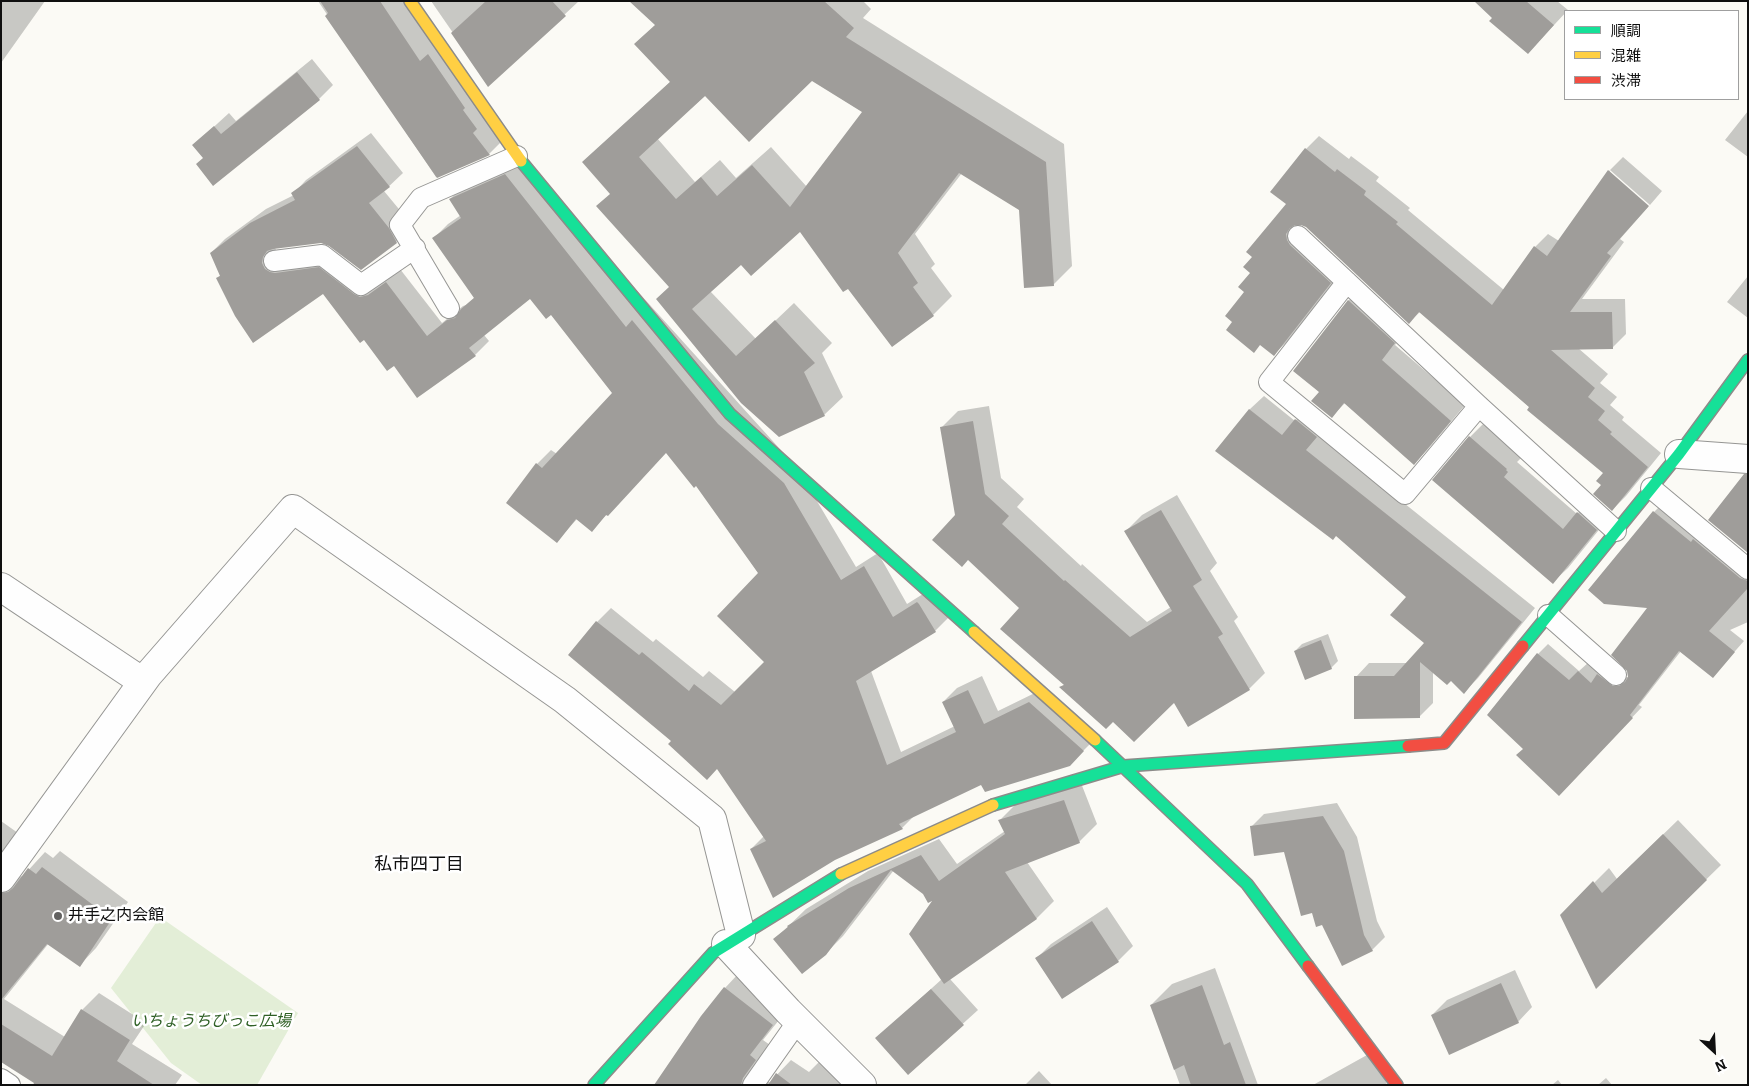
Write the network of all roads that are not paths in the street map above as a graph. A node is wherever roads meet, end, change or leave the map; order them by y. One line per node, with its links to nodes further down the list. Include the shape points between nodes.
1 (410, 1): 2 (street)
2 (517, 156): 4 (lane, via 421,198 400,224); 19 (street, via 730,414)
3 (1298, 236): 6 (lane)
4 (415, 248): 5 (lane, via 361,285 322,255); 7 (lane)
5 (274, 261)
6 (1347, 282): 9 (lane); 9 (lane, via 1270,382 1405,494)
7 (449, 308)
8 (1748, 360): 10 (street)
9 (1479, 406): 13 (lane)
10 (1679, 454): 11 (street); 12 (street)
11 (1748, 459)
12 (1651, 488): 13 (street); 14 (lane)
13 (1616, 530): 16 (street)
14 (1748, 569)
15 (1, 587): 18 (street)
16 (1548, 615): 17 (lane); 19 (street, via 1444,743)
17 (1616, 675)
18 (144, 682): 20 (street); 21 (street, via 293,509 565,700 712,819)
19 (1124, 766): 21 (street, via 995,804 842,874); 28 (street, via 1247,884)
20 (1, 878)
21 (733, 940): 22 (street); 25 (street, via 712,952)
22 (798, 1021): 26 (lane); 27 (street)
23 (1, 1079): 24 (lane)
24 (10, 1085)
25 (594, 1085)
26 (753, 1085)
27 (862, 1085)
28 (1397, 1085)

